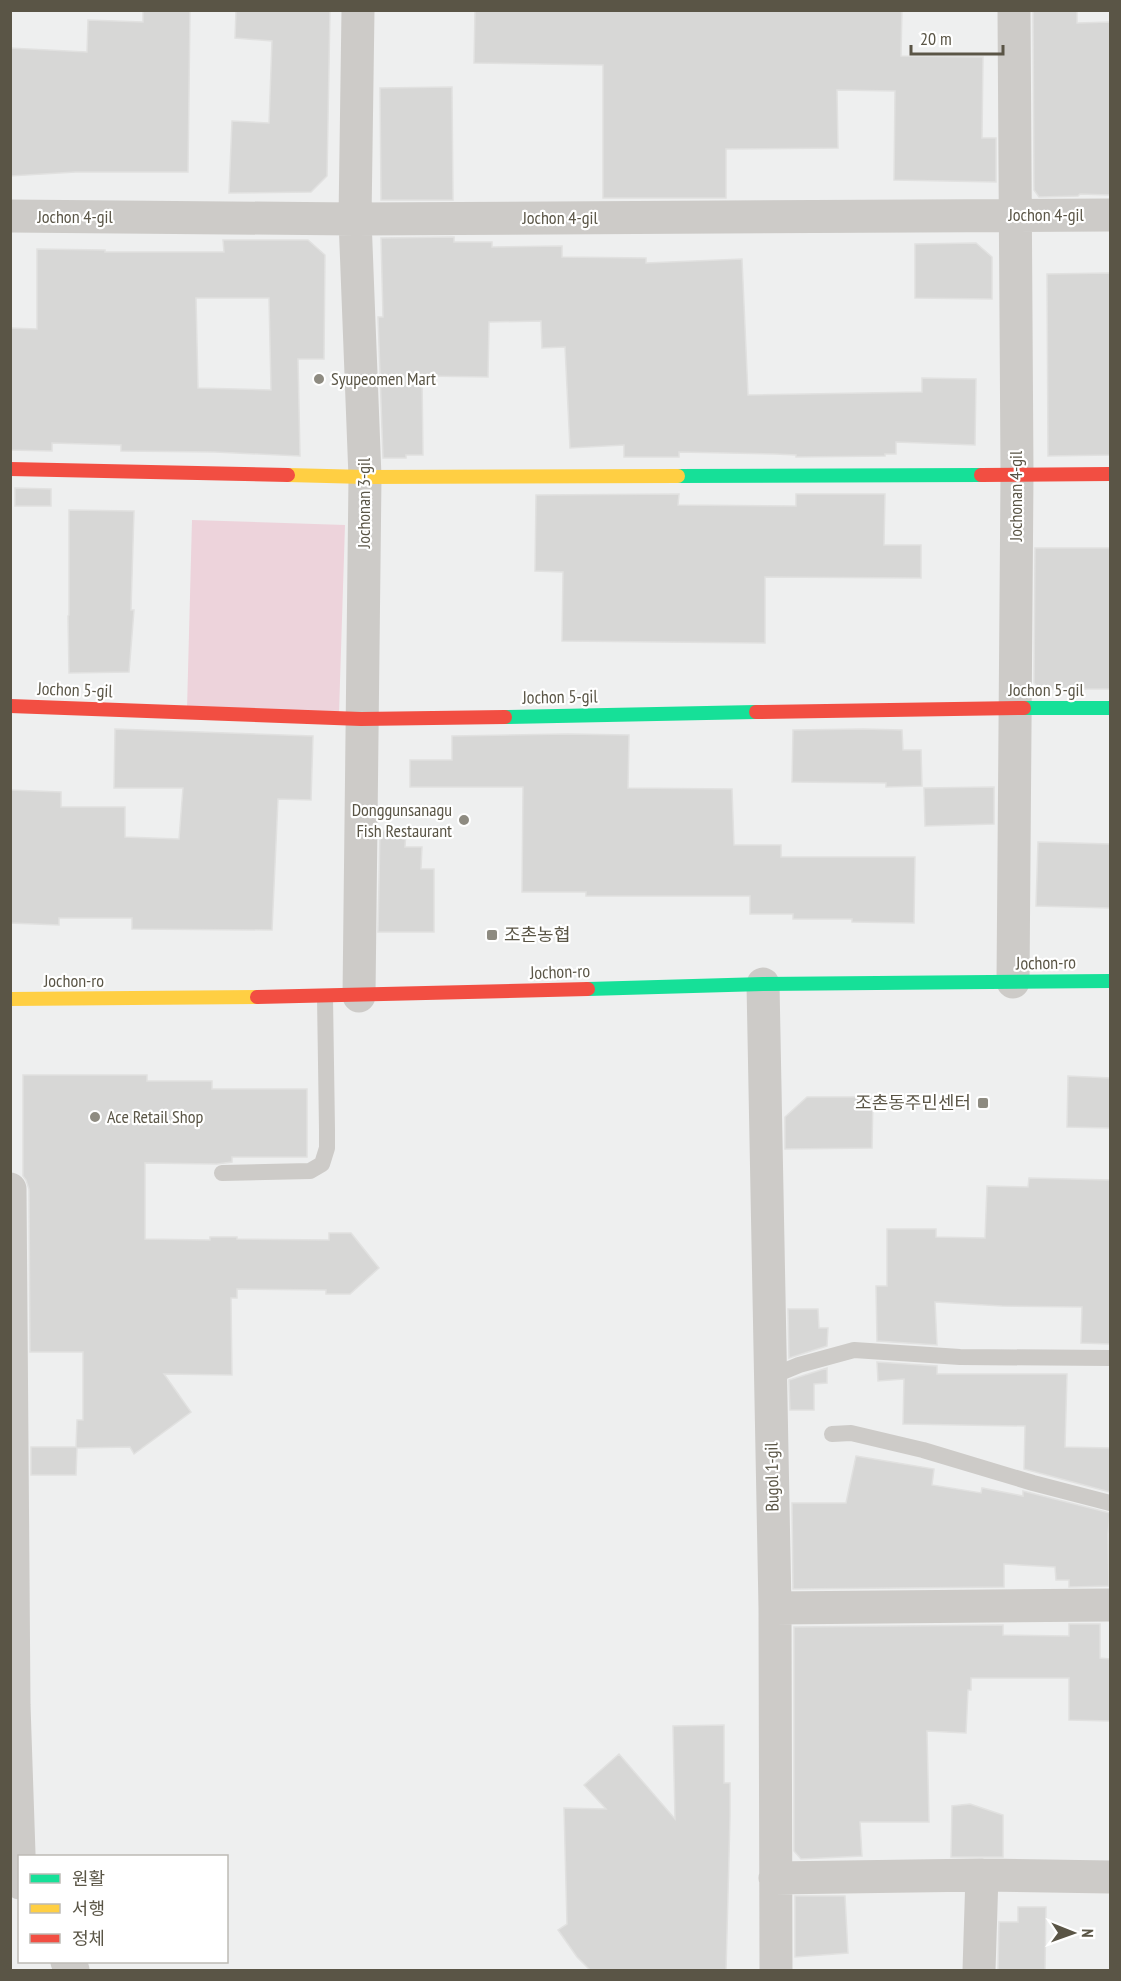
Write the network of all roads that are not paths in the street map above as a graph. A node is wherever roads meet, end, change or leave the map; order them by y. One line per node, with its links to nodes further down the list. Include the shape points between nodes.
1 (358, 10): 6 (street, Jochonan 3-gil)
2 (1014, 10): 3 (street, Jochonan 4-gil)
3 (1014, 215): 4 (street, Jochon 4-gil); 6 (street, Jochon 4-gil); 8 (street, Jochonan 4-gil)
4 (1110, 215)
5 (10, 216): 6 (street, Jochon 4-gil)
6 (355, 219): 10 (street, Jochonan 3-gil)
7 (10, 469): 10 (street)
8 (1017, 474): 9 (street); 10 (street); 12 (street, Jochonan 4-gil)
9 (1110, 474)
10 (365, 477): 14 (street, Jochonan 3-gil)
11 (10, 706): 14 (street, Jochon 5-gil)
12 (1015, 708): 13 (street, Jochon 5-gil); 14 (street, Jochon 5-gil); 16 (street, Jochonan 4-gil)
13 (1110, 708)
14 (361, 719): 18 (street, Jochonan 3-gil)
15 (1110, 981): 16 (street, Jochon-ro)
16 (1013, 982): 17 (street, Jochon-ro)
17 (763, 984): 18 (street, Jochon-ro); 25 (street, Bugol 1-gil)
18 (359, 996): 19 (street, Jochon-ro)
19 (325, 997): 20 (street, Jochon-ro); 21 (lane, via 327,1148 322,1164 310,1171)
20 (10, 999)
21 (222, 1173)
22 (10, 1189): 23 (street)
23 (12, 1354): 30 (street)
24 (1110, 1358): 25 (lane, via 960,1357 854,1350)
25 (770, 1377): 29 (street, Bugol 1-gil)
26 (832, 1434): 27 (lane, via 851,1433 923,1450)
27 (1110, 1503)
28 (1110, 1605): 29 (street)
29 (776, 1608): 34 (street, Bugol 1-gil)
30 (12, 1705): 31 (street)
31 (19, 1855)
32 (982, 1875): 33 (street); 34 (street); 36 (street)
33 (1110, 1877)
34 (775, 1878): 35 (street, Bugol 1-gil)
35 (776, 1971)
36 (979, 1971)

